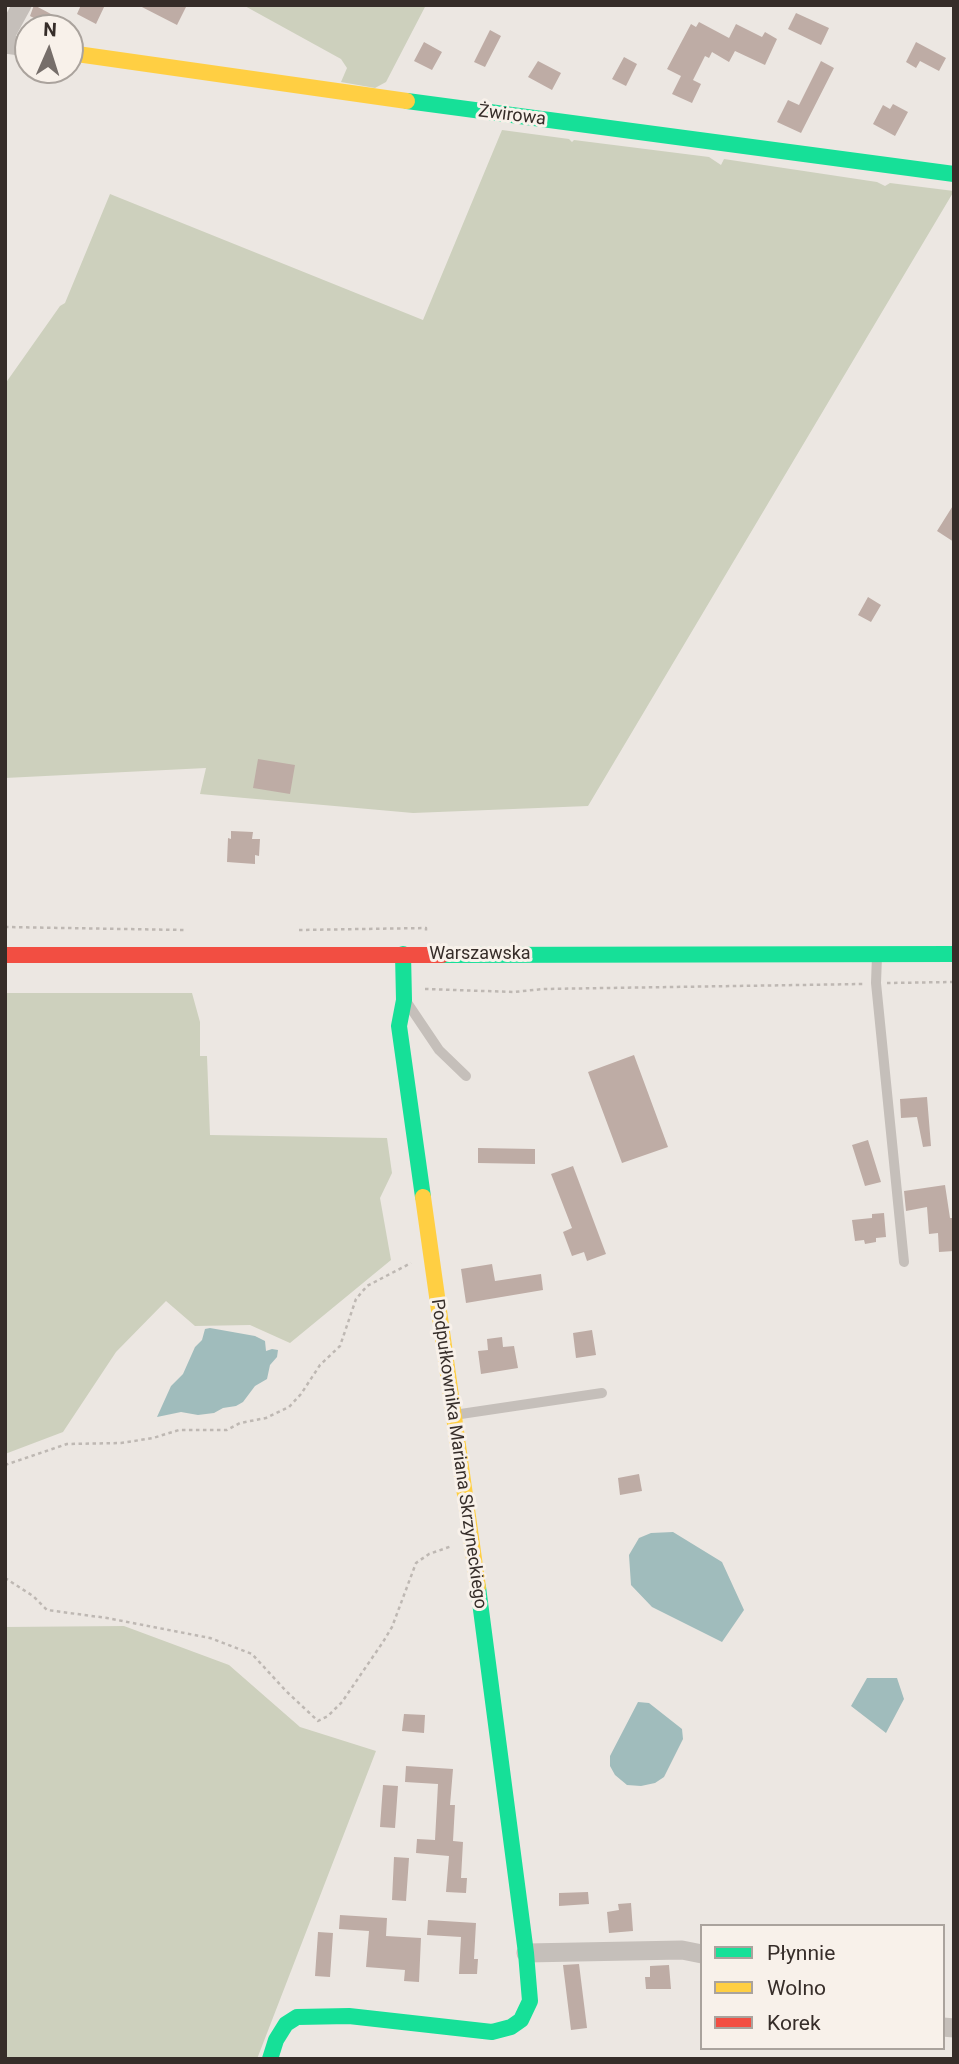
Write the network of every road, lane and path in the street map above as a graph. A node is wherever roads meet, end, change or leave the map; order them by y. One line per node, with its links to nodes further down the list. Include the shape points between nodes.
1 (22, 5): 2 (street)
2 (5, 36)
3 (84, 55): 4 (street, Żwirowa)
4 (954, 173)
5 (5, 927): 7 (path)
6 (426, 928): 8 (path)
7 (188, 930)
8 (290, 930)
9 (877, 953): 10 (street, Warszawska); 11 (street, Warszawska); 14 (lane)
10 (403, 954): 12 (street, Warszawska); 16 (street, Podpułkownika Mariana Skrzyneckiego)
11 (954, 954)
12 (5, 955)
13 (954, 982): 14 (path)
14 (876, 983): 15 (path, via 514,992); 19 (lane)
15 (425, 989)
16 (404, 1000): 17 (lane, via 439,1050); 18 (street, Podpułkownika Mariana Skrzyneckiego, via 399,1026)
17 (466, 1076)
18 (430, 1255): 21 (street, Podpułkownika Mariana Skrzyneckiego); 22 (path, via 367,1286 356,1298 340,1346 289,1407 227,1430 179,1430 121,1443 67,1444)
19 (904, 1262)
20 (602, 1393): 21 (lane)
21 (454, 1415): 23 (street, Podpułkownika Mariana Skrzyneckiego)
22 (5, 1465)
23 (472, 1540): 24 (path, via 416,1563 392,1627 367,1669 342,1702 318,1721 252,1654 210,1638 47,1610); 25 (street, Podpułkownika Mariana Skrzyneckiego)
24 (5, 1578)
25 (526, 1953): 26 (street, via 682,1950); 27 (street, Podpułkownika Mariana Skrzyneckiego, via 530,2001 512,2027 492,2032 349,2016 297,2017 286,2024)
26 (700, 1954)
27 (270, 2059)

